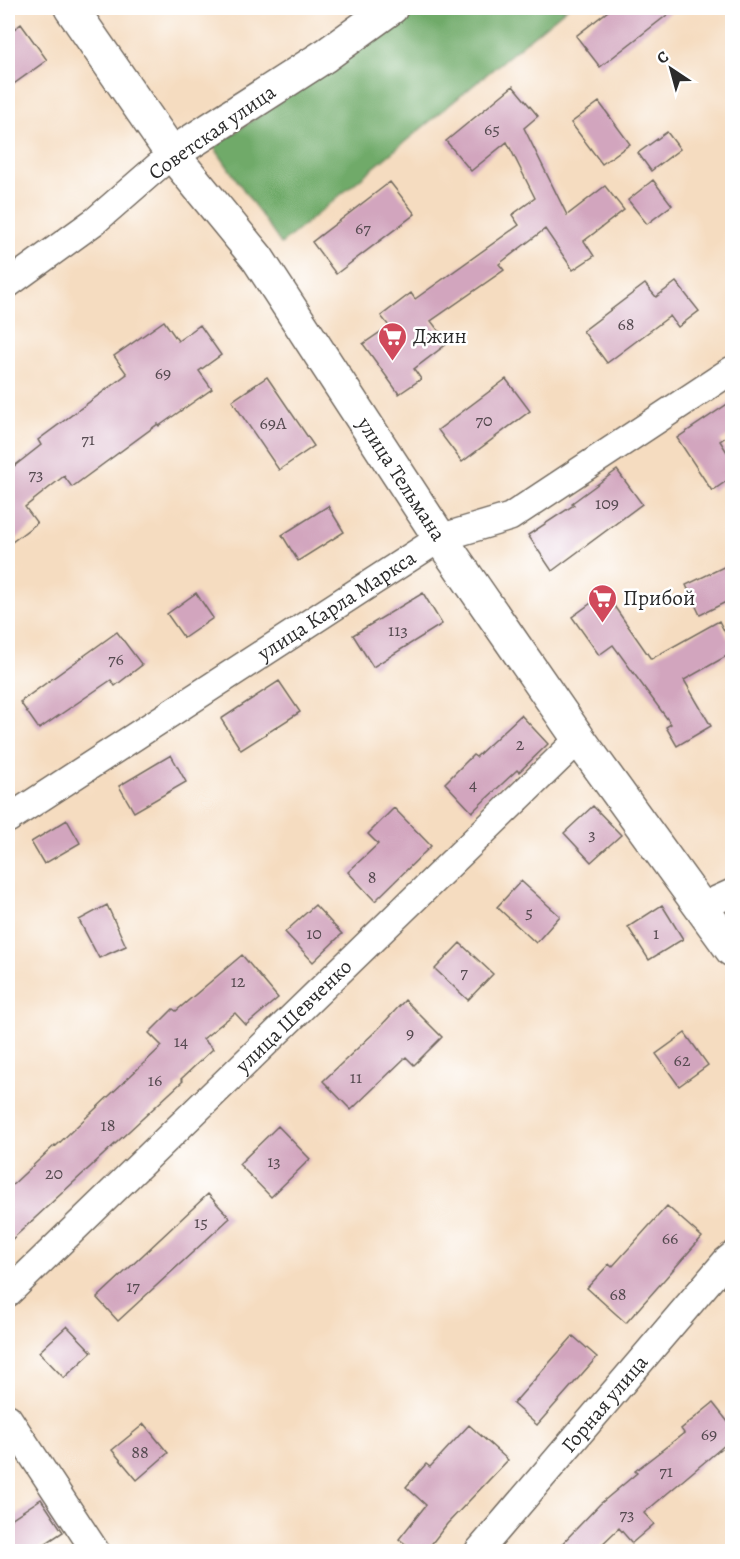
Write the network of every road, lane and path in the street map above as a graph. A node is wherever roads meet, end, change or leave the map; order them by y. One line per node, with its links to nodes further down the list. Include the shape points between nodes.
1 (71, 8): 3 (street, улица Тельмана)
2 (391, 8): 3 (street, Советская улица, via 326,55)
3 (172, 154): 4 (street, Советская улица, via 95,221); 6 (street, улица Тельмана, via 258,259)
4 (8, 284)
5 (732, 370): 6 (street, улица Карла Маркса, via 510,517)
6 (440, 538): 7 (street, улица Тельмана); 8 (street, улица Карла Маркса)
7 (579, 739): 10 (street, улица Тельмана); 13 (street, улица Шевченко)
8 (8, 819)
9 (732, 893): 10 (street)
10 (701, 907): 11 (street, улица Тельмана)
11 (732, 950)
12 (732, 1256): 16 (street, Горная улица)
13 (8, 1293)
14 (8, 1418): 15 (street)
15 (96, 1551)
16 (478, 1551)

